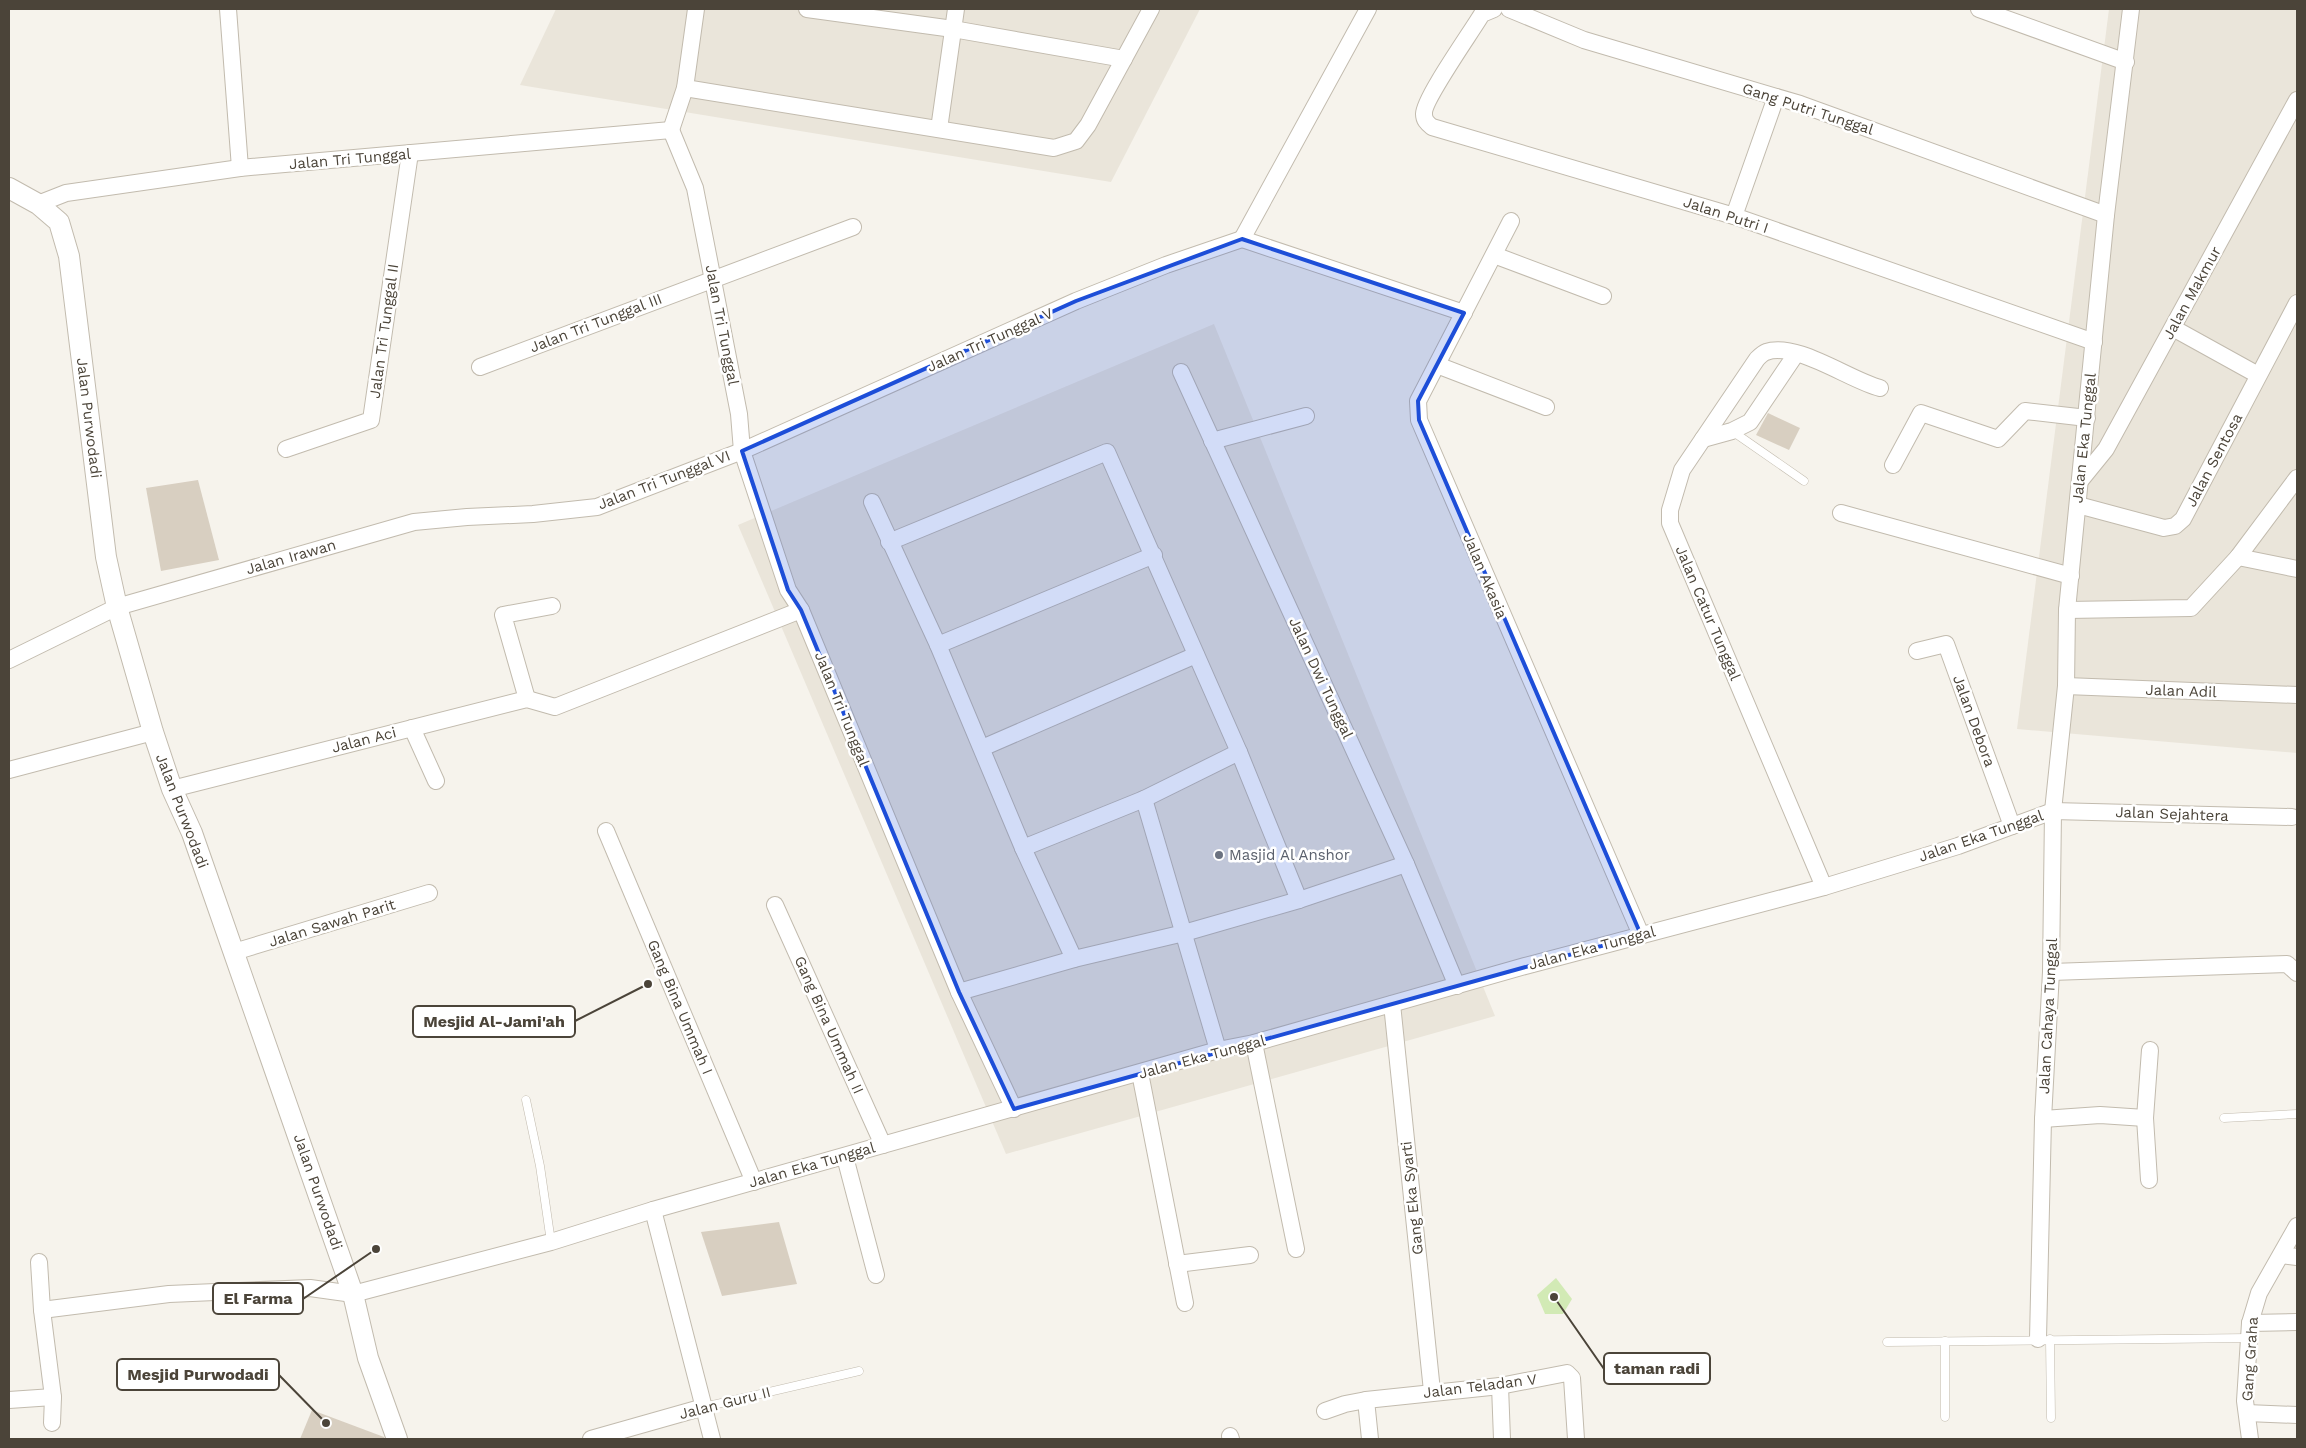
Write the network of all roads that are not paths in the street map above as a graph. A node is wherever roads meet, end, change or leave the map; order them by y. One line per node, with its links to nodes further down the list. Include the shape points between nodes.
1 (228, 9): 20 (street)
2 (696, 9): 14 (street)
3 (807, 9): 11 (street)
4 (956, 9): 11 (street)
5 (1151, 9): 12 (street)
6 (1368, 9): 26 (street)
7 (1494, 9): 23 (street, Jalan Putri I, via 1482,14 1431,94 1423,113 1426,122 1432,127)
8 (1509, 9): 15 (street, Gang Putri Tunggal, via 1584,40)
9 (1979, 9): 13 (street)
10 (2131, 9): 13 (street, Jalan Eka Tunggal)
11 (954, 29): 12 (street); 17 (street)
12 (1124, 59): 17 (street, via 1076,141 1054,148)
13 (2126, 62): 22 (street, Jalan Eka Tunggal)
14 (685, 88): 17 (street); 18 (street)
15 (1776, 97): 22 (street, Gang Putri Tunggal); 23 (street)
16 (2297, 100): 32 (street, Jalan Makmur)
17 (939, 128)
18 (670, 130): 19 (street, Jalan Tri Tunggal); 28 (street, Jalan Tri Tunggal, via 695,188)
19 (410, 153): 20 (street, Jalan Tri Tunggal); 46 (street, Jalan Tri Tunggal II, via 371,420)
20 (240, 168): 21 (street, Jalan Tri Tunggal, via 66,194)
21 (19, 196): 62 (street, Jalan Purwodadi, via 58,222 69,256 106,557)
22 (2106, 215): 33 (street, Jalan Eka Tunggal)
23 (1734, 216): 33 (street, Jalan Putri I)
24 (1511, 221): 27 (street, Jalan Akasia)
25 (853, 227): 28 (street, Jalan Tri Tunggal III)
26 (1242, 239): 31 (street); 47 (street, Jalan Tri Tunggal V, via 1076,301)
27 (1494, 255): 29 (street); 31 (street, Jalan Akasia)
28 (712, 278): 36 (street, Jalan Tri Tunggal III); 47 (street, Jalan Tri Tunggal, via 739,414)
29 (1603, 296)
30 (2297, 303): 38 (street, Jalan Sentosa)
31 (1464, 313): 35 (street, Jalan Akasia)
32 (2173, 328): 38 (street); 51 (street, Jalan Makmur, via 2106,449)
33 (2094, 342): 42 (street, Jalan Eka Tunggal)
34 (1796, 354): 39 (street, via 1840,369 1867,385); 43 (street, via 1750,422); 44 (street, Jalan Catur Tunggal, via 1786,350 1766,352 1757,359)
35 (1437, 365): 40 (street); 91 (street, Jalan Akasia, via 1418,401 1418,420)
36 (480, 367)
37 (1181, 372): 45 (street, Jalan Dwi Tunggal)
38 (2258, 375): 53 (street, Jalan Sentosa, via 2183,519 2175,526 2164,528)
39 (1880, 388)
40 (1546, 407)
41 (1306, 416): 45 (street)
42 (2087, 418): 48 (street, via 2025,411 1998,439 1921,413); 51 (street, Jalan Eka Tunggal)
43 (1732, 431): 44 (street); 50 (lane)
44 (1702, 439): 86 (street, Jalan Catur Tunggal, via 1682,470 1670,510 1670,523)
45 (1212, 440): 85 (street, Jalan Dwi Tunggal)
46 (286, 449)
47 (742, 451): 55 (street, Jalan Tri Tunggal VI, via 597,507); 63 (street, Jalan Tri Tunggal, via 788,590)
48 (1893, 465)
49 (2297, 478): 58 (street)
50 (1804, 481)
51 (2080, 481): 53 (street, Jalan Eka Tunggal)
52 (872, 502): 56 (street)
53 (2078, 506): 60 (street, Jalan Eka Tunggal)
54 (1842, 513): 60 (street)
55 (467, 517): 62 (street, Jalan Irawan, via 414,522)
56 (889, 542): 57 (street, via 1107,452); 65 (street)
57 (1154, 555): 65 (street); 67 (street)
58 (2238, 557): 59 (street); 64 (street, via 2191,608)
59 (2297, 569)
60 (2071, 576): 64 (street, Jalan Eka Tunggal)
61 (552, 606): 71 (street, via 504,615)
62 (117, 607): 68 (street, Jalan Irawan); 73 (street, Jalan Purwodadi)
63 (801, 610): 71 (street, via 555,707); 97 (street, Jalan Tri Tunggal)
64 (2067, 610): 69 (street, Jalan Eka Tunggal)
65 (938, 645): 74 (street)
66 (1917, 651): 82 (street, Jalan Debora, via 1946,644)
67 (1196, 655): 74 (street); 75 (street)
68 (9, 660)
69 (2066, 686): 70 (street, Jalan Adil); 80 (street, Jalan Eka Tunggal)
70 (2297, 695)
71 (527, 699): 72 (street, Jalan Aci)
72 (412, 728): 77 (street); 78 (street, Jalan Aci)
73 (153, 732): 76 (street); 78 (street, Jalan Purwodadi)
74 (982, 748): 84 (street)
75 (1239, 752): 79 (street); 88 (street)
76 (9, 770)
77 (436, 781)
78 (172, 789): 92 (street, Jalan Purwodadi, via 192,833)
79 (1144, 799): 84 (street); 90 (street)
80 (2053, 811): 81 (street, Jalan Sejahtera); 82 (street, Jalan Eka Tunggal); 94 (street, Jalan Cahaya Tunggal)
81 (2292, 817)
82 (2012, 826): 86 (street, Jalan Eka Tunggal)
83 (606, 831): 112 (street, Gang Bina Ummah I)
84 (1023, 848): 93 (street)
85 (1406, 864): 88 (street); 96 (street, Jalan Dwi Tunggal)
86 (1824, 887): 91 (street, Jalan Eka Tunggal)
87 (429, 893): 92 (street, Jalan Sawah Parit)
88 (1299, 900): 90 (street)
89 (775, 905): 109 (street, Gang Bina Ummah II)
90 (1184, 933): 93 (street); 100 (street)
91 (1641, 935): 96 (street, Jalan Eka Tunggal)
92 (234, 952): 122 (street, Jalan Purwodadi)
93 (1074, 959): 97 (street)
94 (2051, 972): 95 (street, via 2287,964); 108 (street, Jalan Cahaya Tunggal)
95 (2297, 973)
96 (1457, 986): 98 (street, Jalan Eka Tunggal)
97 (958, 992): 104 (street, Jalan Tri Tunggal)
98 (1392, 1004): 99 (street, Jalan Eka Tunggal); 132 (street, Gang Eka Syarti)
99 (1254, 1043): 100 (street, Jalan Eka Tunggal); 116 (street)
100 (1218, 1050): 102 (street, Jalan Eka Tunggal)
101 (2150, 1050): 106 (street)
102 (1140, 1073): 104 (street, Jalan Eka Tunggal); 120 (street)
103 (526, 1100): 115 (lane)
104 (1014, 1109): 109 (street, Jalan Eka Tunggal)
105 (2297, 1114): 107 (lane)
106 (2145, 1118): 108 (street, via 2100,1115); 111 (street)
107 (2224, 1118)
108 (2043, 1119): 127 (street, Jalan Cahaya Tunggal)
109 (883, 1144): 110 (street, Jalan Eka Tunggal)
110 (845, 1157): 112 (street, Jalan Eka Tunggal); 121 (street)
111 (2148, 1180)
112 (754, 1182): 113 (street, Jalan Eka Tunggal)
113 (654, 1210): 115 (street, Jalan Eka Tunggal); 136 (street)
114 (2297, 1226): 118 (street, Gang Graha)
115 (551, 1242): 122 (street, Jalan Eka Tunggal)
116 (1296, 1249)
117 (1250, 1254): 120 (street)
118 (2289, 1256): 126 (street, Gang Graha, via 2258,1293)
119 (39, 1262): 124 (street)
120 (1177, 1264): 123 (street)
121 (876, 1275)
122 (353, 1294): 124 (street, via 310,1288 169,1294); 143 (street, Jalan Purwodadi, via 368,1358)
123 (1184, 1303)
124 (42, 1310): 133 (street)
125 (2297, 1322): 126 (street)
126 (2249, 1330): 127 (lane); 138 (street, Gang Graha)
127 (2044, 1339): 128 (lane); 141 (lane)
128 (1945, 1341): 129 (lane); 140 (lane)
129 (1888, 1342)
130 (859, 1371): 136 (lane, Jalan Guru II)
131 (1500, 1386): 132 (street, Jalan Teladan V); 147 (street); 148 (street, Jalan Teladan V, via 1567,1373 1572,1378)
132 (1432, 1391): 135 (street, Jalan Teladan V)
133 (54, 1397): 134 (street); 142 (street)
134 (9, 1400)
135 (1366, 1400): 137 (street, Jalan Teladan V); 146 (street)
136 (704, 1407): 144 (street, Jalan Guru II); 145 (street)
137 (1325, 1411)
138 (2247, 1412): 139 (street); 149 (street, Gang Graha)
139 (2297, 1415)
140 (1945, 1418)
141 (2051, 1418)
142 (52, 1423)
143 (397, 1439)
144 (591, 1439)
145 (712, 1439)
146 (1370, 1439)
147 (1502, 1439)
148 (1576, 1439)
149 (2250, 1439)

